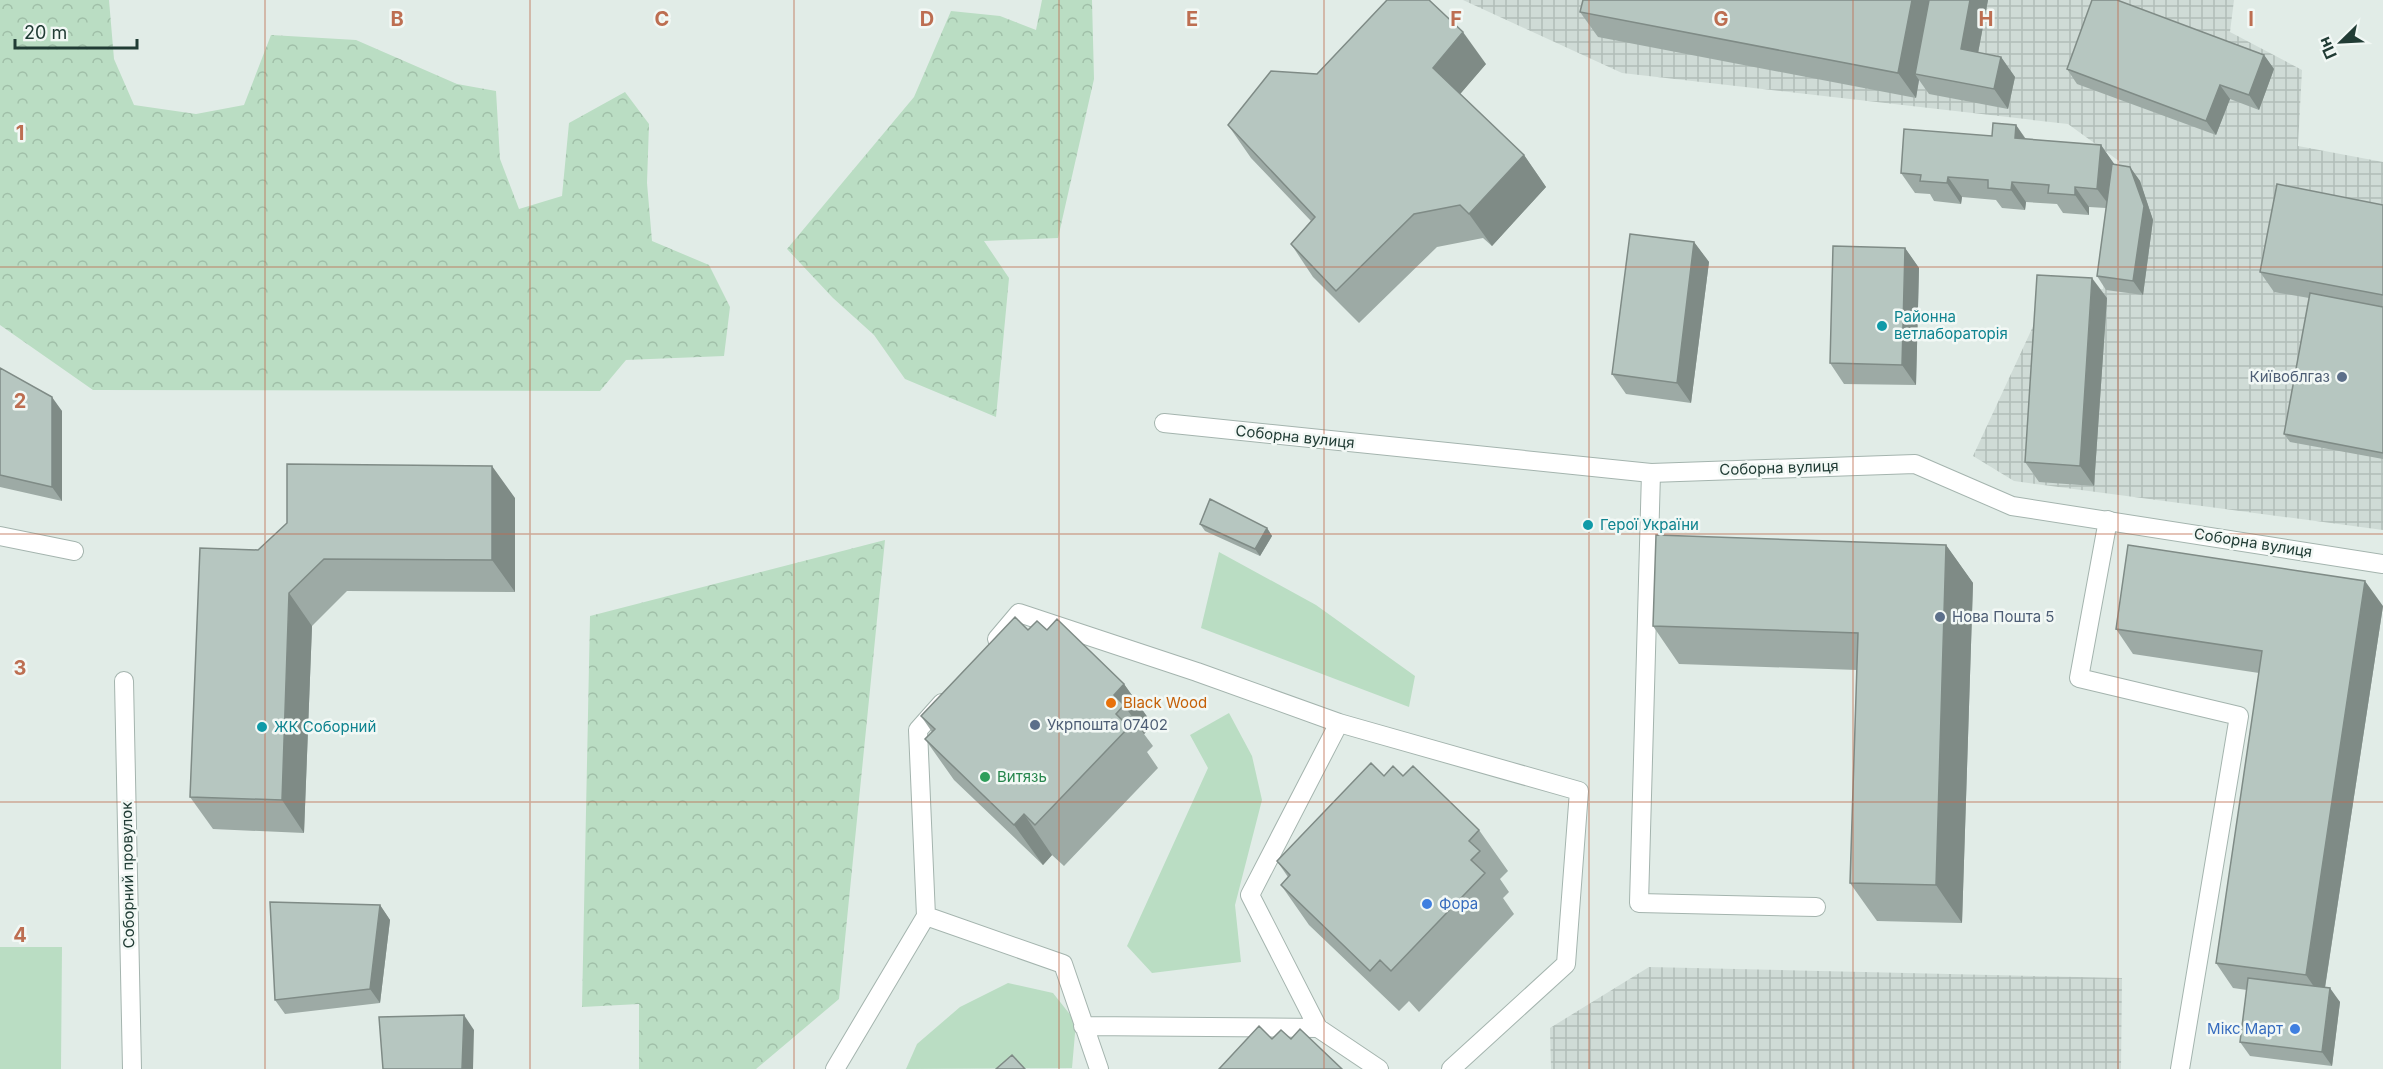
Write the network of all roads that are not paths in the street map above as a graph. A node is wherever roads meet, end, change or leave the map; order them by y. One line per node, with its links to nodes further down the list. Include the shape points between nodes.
1 (1164, 423): 2 (street, Соборна вулиця)
2 (1651, 473): 3 (street, Соборна вулиця, via 1915,464 2012,506); 11 (street, via 1639,903)
3 (2108, 520): 6 (street, Соборна вулиця); 20 (street, via 2079,678 2240,716)
4 (0, 536): 5 (street)
5 (74, 551)
6 (2383, 564)
7 (988, 649): 10 (street, via 1019,613)
8 (124, 681): 15 (street, Соборний провулок)
9 (957, 685): 12 (street, via 918,730)
10 (1340, 723): 14 (street, via 1250,895); 19 (street, via 1579,791 1566,964)
11 (1816, 907)
12 (926, 916): 13 (street, via 1063,964); 16 (street)
13 (1083, 1026): 14 (street); 17 (street)
14 (1318, 1028): 18 (street)
15 (132, 1069)
16 (835, 1069)
17 (1099, 1069)
18 (1379, 1069)
19 (1451, 1069)
20 (2181, 1069)

